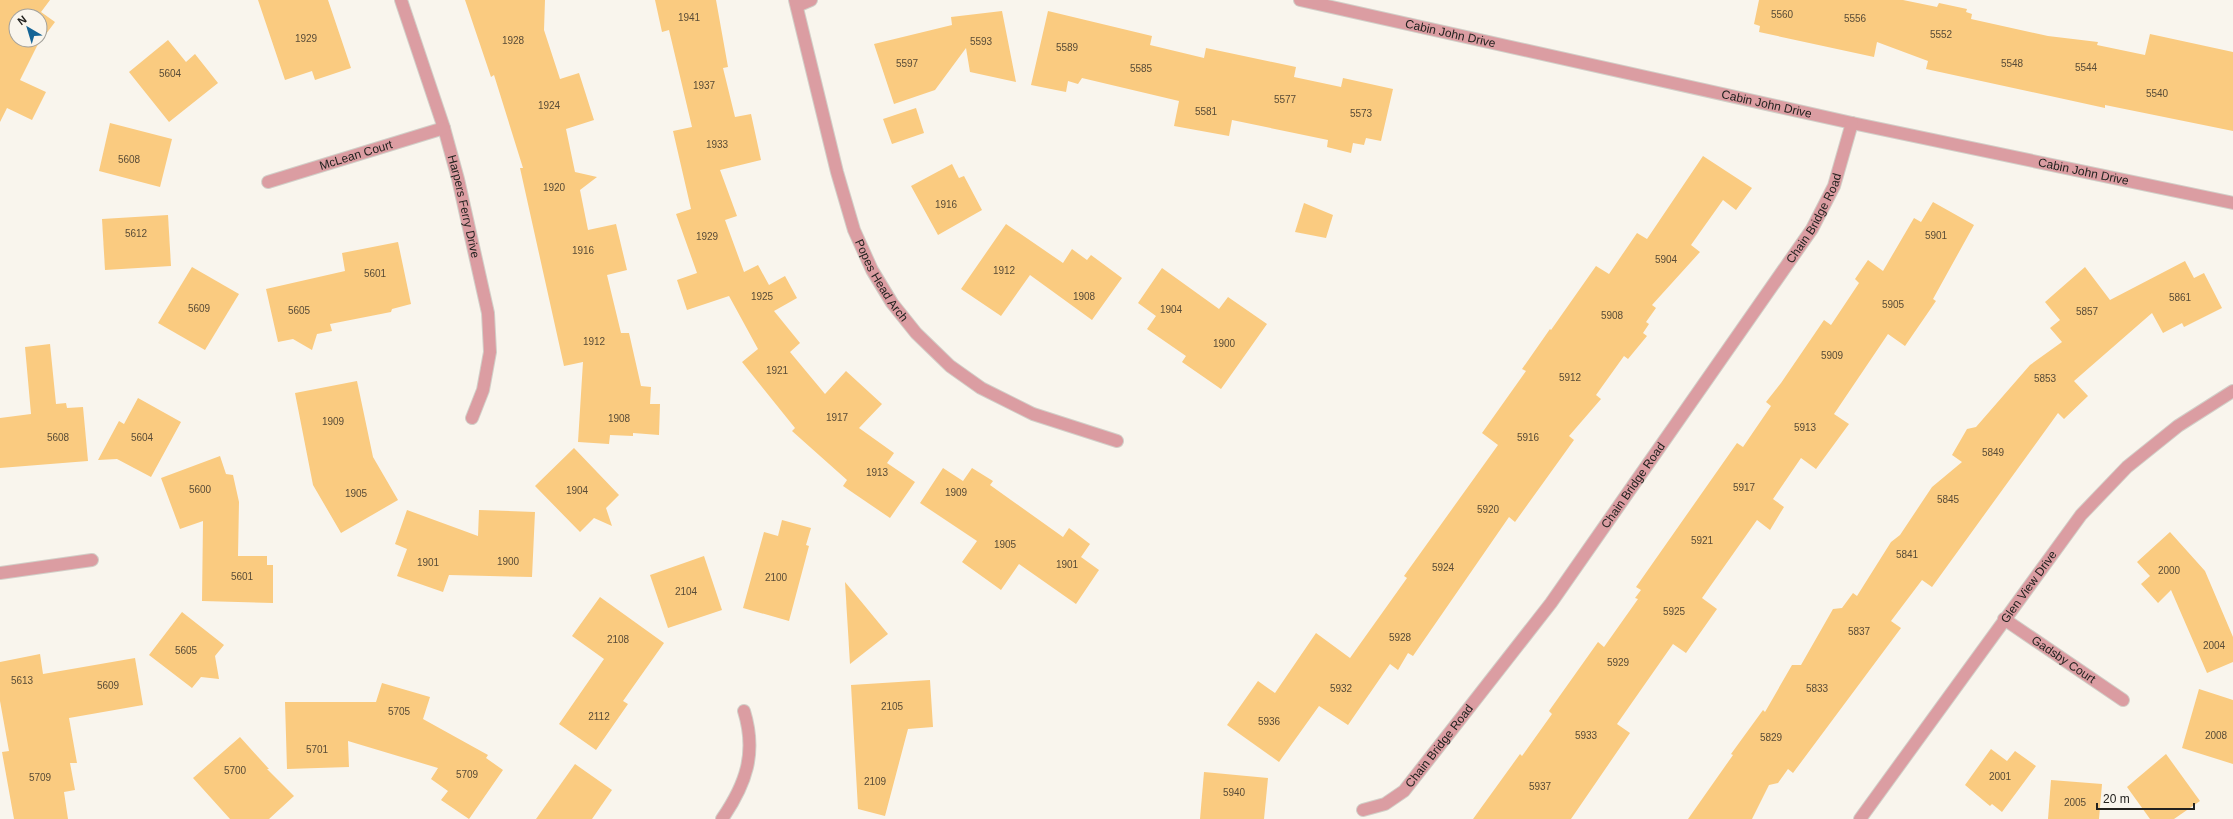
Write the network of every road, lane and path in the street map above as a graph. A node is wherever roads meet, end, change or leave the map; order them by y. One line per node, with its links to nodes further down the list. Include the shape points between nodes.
1 (401, 0): 6 (street, Harpers Ferry Drive)
2 (811, 0): 4 (street)
3 (1300, 0): 5 (street, Cabin John Drive)
4 (796, 3): 11 (street, Popes Head Arch, via 837,172 854,230 872,270 892,303 927,344 950,366 981,388 1033,414)
5 (1852, 123): 8 (street, Cabin John Drive); 17 (street, Chain Bridge Road, via 1834,186 1812,229 1551,603 1404,791 1385,804)
6 (444, 128): 7 (street, McLean Court); 10 (street, Harpers Ferry Drive, via 488,313 490,352 483,390)
7 (268, 182)
8 (2233, 203)
9 (2233, 391): 14 (street, Glen View Drive, via 2178,426 2127,467 2081,515)
10 (472, 418)
11 (1117, 441)
12 (92, 560): 13 (street)
13 (0, 573)
14 (2004, 620): 15 (street, Gadsby Court); 19 (street, Glen View Drive)
15 (2123, 700)
16 (744, 711): 18 (street, via 750,748 747,772 736,799)
17 (1363, 810)
18 (722, 819)
19 (1860, 819)

